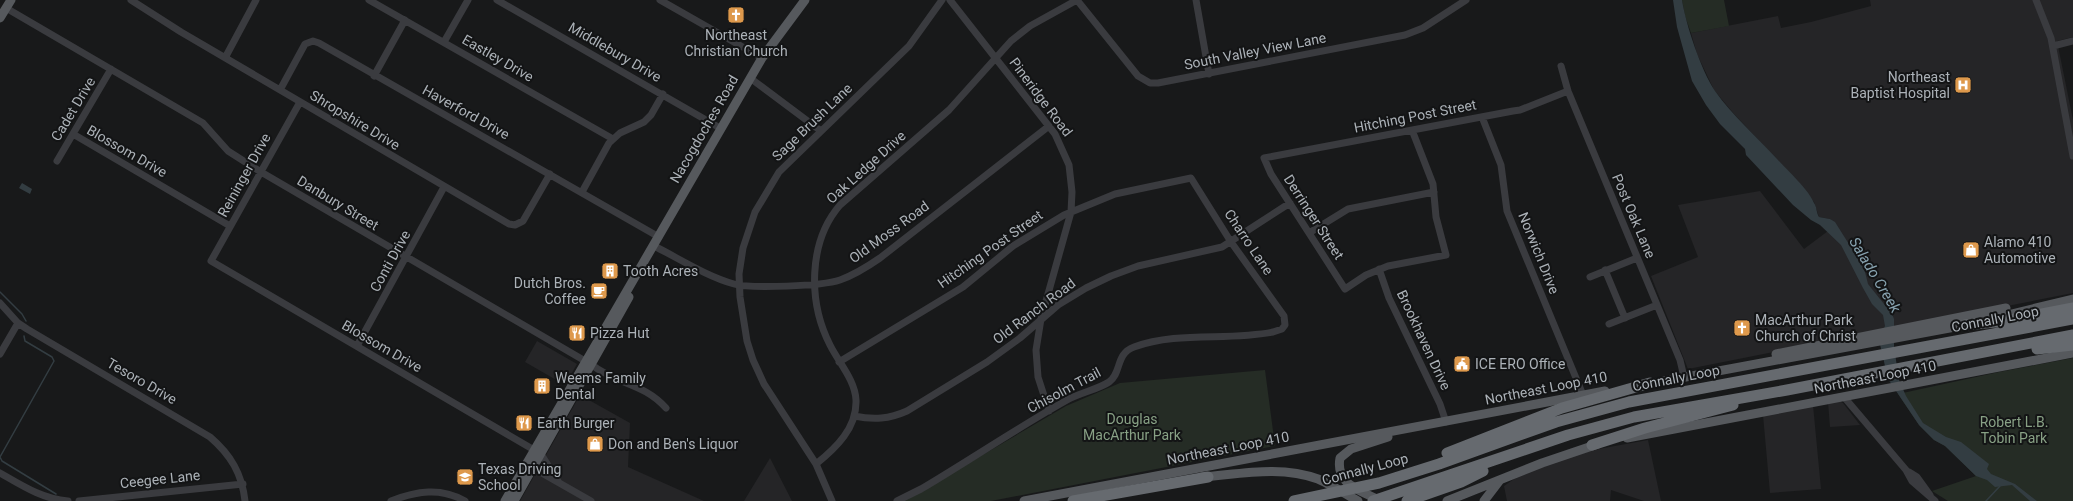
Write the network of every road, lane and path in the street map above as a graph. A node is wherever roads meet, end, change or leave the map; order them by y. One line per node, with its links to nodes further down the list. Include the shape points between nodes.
1 (10, 0): 15 (main road)
2 (131, 0): 21 (street, Shropshire Drive)
3 (256, 0): 21 (street)
4 (369, 0): 17 (street, Eastley Drive)
5 (468, 0): 18 (street)
6 (497, 0): 31 (street, Middlebury Drive)
7 (660, 0): 22 (street)
8 (805, 0): 22 (main road, Nacogdoches Road)
9 (942, 0): 37 (street, Sage Brush Lane, via 909,46)
10 (950, 0): 23 (street, Pineridge Road)
11 (1077, 0): 23 (street, Oak Ledge Drive, via 1022,32); 26 (street, South Valley View Lane, via 1142,80 1158,83)
12 (1196, 0): 26 (street)
13 (1466, 0): 26 (street, South Valley View Lane, via 1426,26 1405,35)
14 (2036, 0): 20 (street)
15 (6, 8): 16 (main road); 25 (street, Danbury Street)
16 (0, 18)
17 (405, 20): 18 (street, Eastley Drive); 27 (street)
18 (444, 42): 39 (street, Eastley Drive)
19 (2073, 42): 20 (street)
20 (2053, 46): 40 (street)
21 (225, 58): 29 (street, Shropshire Drive)
22 (762, 58): 28 (main road, Nacogdoches Road)
23 (995, 58): 34 (street, Pineridge Road); 62 (street, Oak Ledge Drive, via 949,110 834,212 824,227 819,242)
24 (1561, 66): 30 (street, Post Oak Lane)
25 (111, 69): 38 (street, Cadet Drive); 43 (street, Danbury Street, via 202,123 228,151)
26 (1209, 74)
27 (374, 76): 29 (street, Haverford Drive, via 313,41 305,44); 44 (street, Haverford Drive)
28 (750, 78): 35 (main road, Nacogdoches Road); 37 (street)
29 (280, 90): 32 (street, Shropshire Drive)
30 (1568, 91): 33 (street, Hitching Post Street, via 1527,108); 57 (street, Post Oak Lane)
31 (663, 94): 35 (street, Middlebury Drive); 39 (street, via 644,122)
32 (300, 102): 43 (street, Reininger Drive); 46 (street, Shropshire Drive)
33 (1482, 117): 36 (street, Hitching Post Street); 86 (street, Norwich Drive, via 1501,165 1507,211)
34 (1049, 126): 50 (street, Pineridge Road, via 1059,140 1069,165); 62 (street, Old Moss Road, via 870,265 838,280)
35 (720, 128): 53 (main road, Nacogdoches Road)
36 (1412, 130): 41 (street, Hitching Post Street); 48 (street)
37 (821, 131): 63 (street, Sage Brush Lane, via 786,164 764,194 748,231)
38 (73, 134): 42 (street, Cadet Drive); 51 (street, Blossom Drive)
39 (613, 139): 47 (street)
40 (2073, 156)
41 (1264, 158): 49 (street, Derringer Street)
42 (57, 161)
43 (261, 172): 51 (street, Reininger Drive); 56 (street, Danbury Street)
44 (550, 174): 46 (street, Shropshire Drive, via 523,221 515,226); 47 (street, Haverford Drive)
45 (1191, 178): 50 (street, Hitching Post Street, via 1115,194); 54 (street, Charro Lane)
46 (444, 187): 56 (street, Conti Drive)
47 (582, 192): 53 (street, Haverford Drive)
48 (1434, 192): 52 (street, via 1348,209); 59 (street, via 1436,217 1446,255)
49 (1290, 203): 52 (street, Derringer Street); 54 (street, Old Ranch Road)
50 (1071, 212): 68 (street, Pineridge Road); 80 (street, Hitching Post Street, via 1046,224 1013,246 963,287)
51 (230, 226): 58 (street, Reininger Drive)
52 (1309, 233): 59 (street, Derringer Street, via 1345,289)
53 (659, 238): 55 (main road, Nacogdoches Road)
54 (1231, 242): 68 (street, Old Ranch Road, via 1214,250 1145,264 1111,276 1058,305); 70 (street, Charro Lane)
55 (654, 246): 63 (street, Old Moss Road, via 714,277); 81 (main road, Nacogdoches Road, via 636,277 620,314)
56 (406, 258): 76 (street, Conti Drive); 81 (street, Danbury Street)
57 (1637, 258): 60 (street); 66 (street, Post Oak Lane)
58 (211, 261): 76 (street, Blossom Drive)
59 (1380, 269): 91 (street, Brookhaven Drive, via 1389,298 1440,404)
60 (1605, 270): 61 (street); 67 (street)
61 (1590, 277)
62 (815, 283): 63 (street, Old Moss Road, via 787,286); 80 (street, Oak Ledge Drive, via 819,318)
63 (739, 285): 95 (street, Sage Brush Lane, via 742,319 758,372)
64 (0, 303): 71 (street, Tesoro Drive)
65 (2071, 303): 73 (highway, via 2005,321); 82 (main road, via 2006,308 1788,351)
66 (1657, 305): 67 (street); 83 (street, Post Oak Lane, via 1680,360)
67 (1624, 318): 72 (street)
68 (1041, 319): 89 (street, Pineridge Road, via 1036,363); 90 (street, Old Ranch Road, via 987,362 908,411 878,419)
69 (2073, 319): 101 (highway, Connally Loop, via 1605,408 1556,422)
70 (1286, 321): 89 (street, Chisolm Trail, via 1282,329 1266,334 1186,338 1132,348 1122,356 1115,374 1108,383 1085,391)
71 (18, 323): 79 (street); 102 (street, Tesoro Drive, via 210,437 230,456)
72 (1609, 324)
73 (1965, 325): 82 (main road, Northeast Loop 410)
74 (2073, 335): 77 (highway)
75 (2073, 345): 77 (highway, via 2040,349)
76 (357, 346): 94 (street, Blossom Drive)
77 (2018, 346): 85 (highway)
78 (2073, 353): 87 (main road, Northeast Loop 410)
79 (0, 354)
80 (839, 362): 90 (street, Oak Ledge Drive, via 855,391)
81 (588, 363): 88 (street, Danbury Street, via 608,376 649,392); 94 (main road, Nacogdoches Road)
82 (1734, 366): 83 (main road, Northeast Loop 410)
83 (1684, 377): 84 (main road, Northeast Loop 410)
84 (1650, 383): 86 (main road, Northeast Loop 410); 101 (highway, via 1555,410)
85 (1787, 390): 93 (highway); 104 (highway, via 1634,416 1533,447 1461,482)
86 (1583, 395): 91 (main road, Northeast Loop 410)
87 (1844, 397): 93 (main road, Northeast Loop 410); 105 (street, via 1906,470 1912,481)
88 (666, 408)
89 (1049, 410): 115 (street, Chisolm Trail, via 922,489)
90 (854, 416): 95 (street, via 842,440)
91 (1446, 422): 92 (main road, Northeast Loop 410)
92 (1423, 426): 103 (main road, Northeast Loop 410); 121 (main road, via 1351,449 1340,458 1340,474 1345,481)
93 (1592, 445): 99 (main road, Northeast Loop 410)
94 (538, 452): 96 (main road, Nacogdoches Road); 100 (street); 111 (main road, Nacogdoches Road)
95 (816, 464): 114 (street, Sage Brush Lane)
96 (533, 468): 100 (street); 112 (main road, Nacogdoches Road)
97 (0, 473): 106 (street, via 37,494)
98 (1208, 477): 103 (main road); 117 (highway); 119 (main road, via 1270,471 1295,474 1318,479)
99 (1501, 479): 122 (main road, Northeast Loop 410); 123 (main road)
100 (558, 481): 113 (street)
101 (1378, 483): 118 (highway, Connally Loop)
102 (243, 484): 107 (street, Ceegee Lane); 108 (street, Tesoro Drive)
103 (1083, 489): 116 (main road, Northeast Loop 410)
104 (1406, 498): 120 (highway)
105 (1934, 500)
106 (68, 501)
107 (79, 501)
108 (245, 501)
109 (391, 501): 110 (street, via 411,494 432,492 446,493)
110 (466, 501)
111 (505, 501)
112 (514, 501)
113 (591, 501)
114 (832, 501)
115 (897, 501)
116 (1024, 501)
117 (1073, 501)
118 (1294, 501)
119 (1358, 501)
120 (1373, 501)
121 (1381, 501)
122 (1447, 501)
123 (1484, 501)

